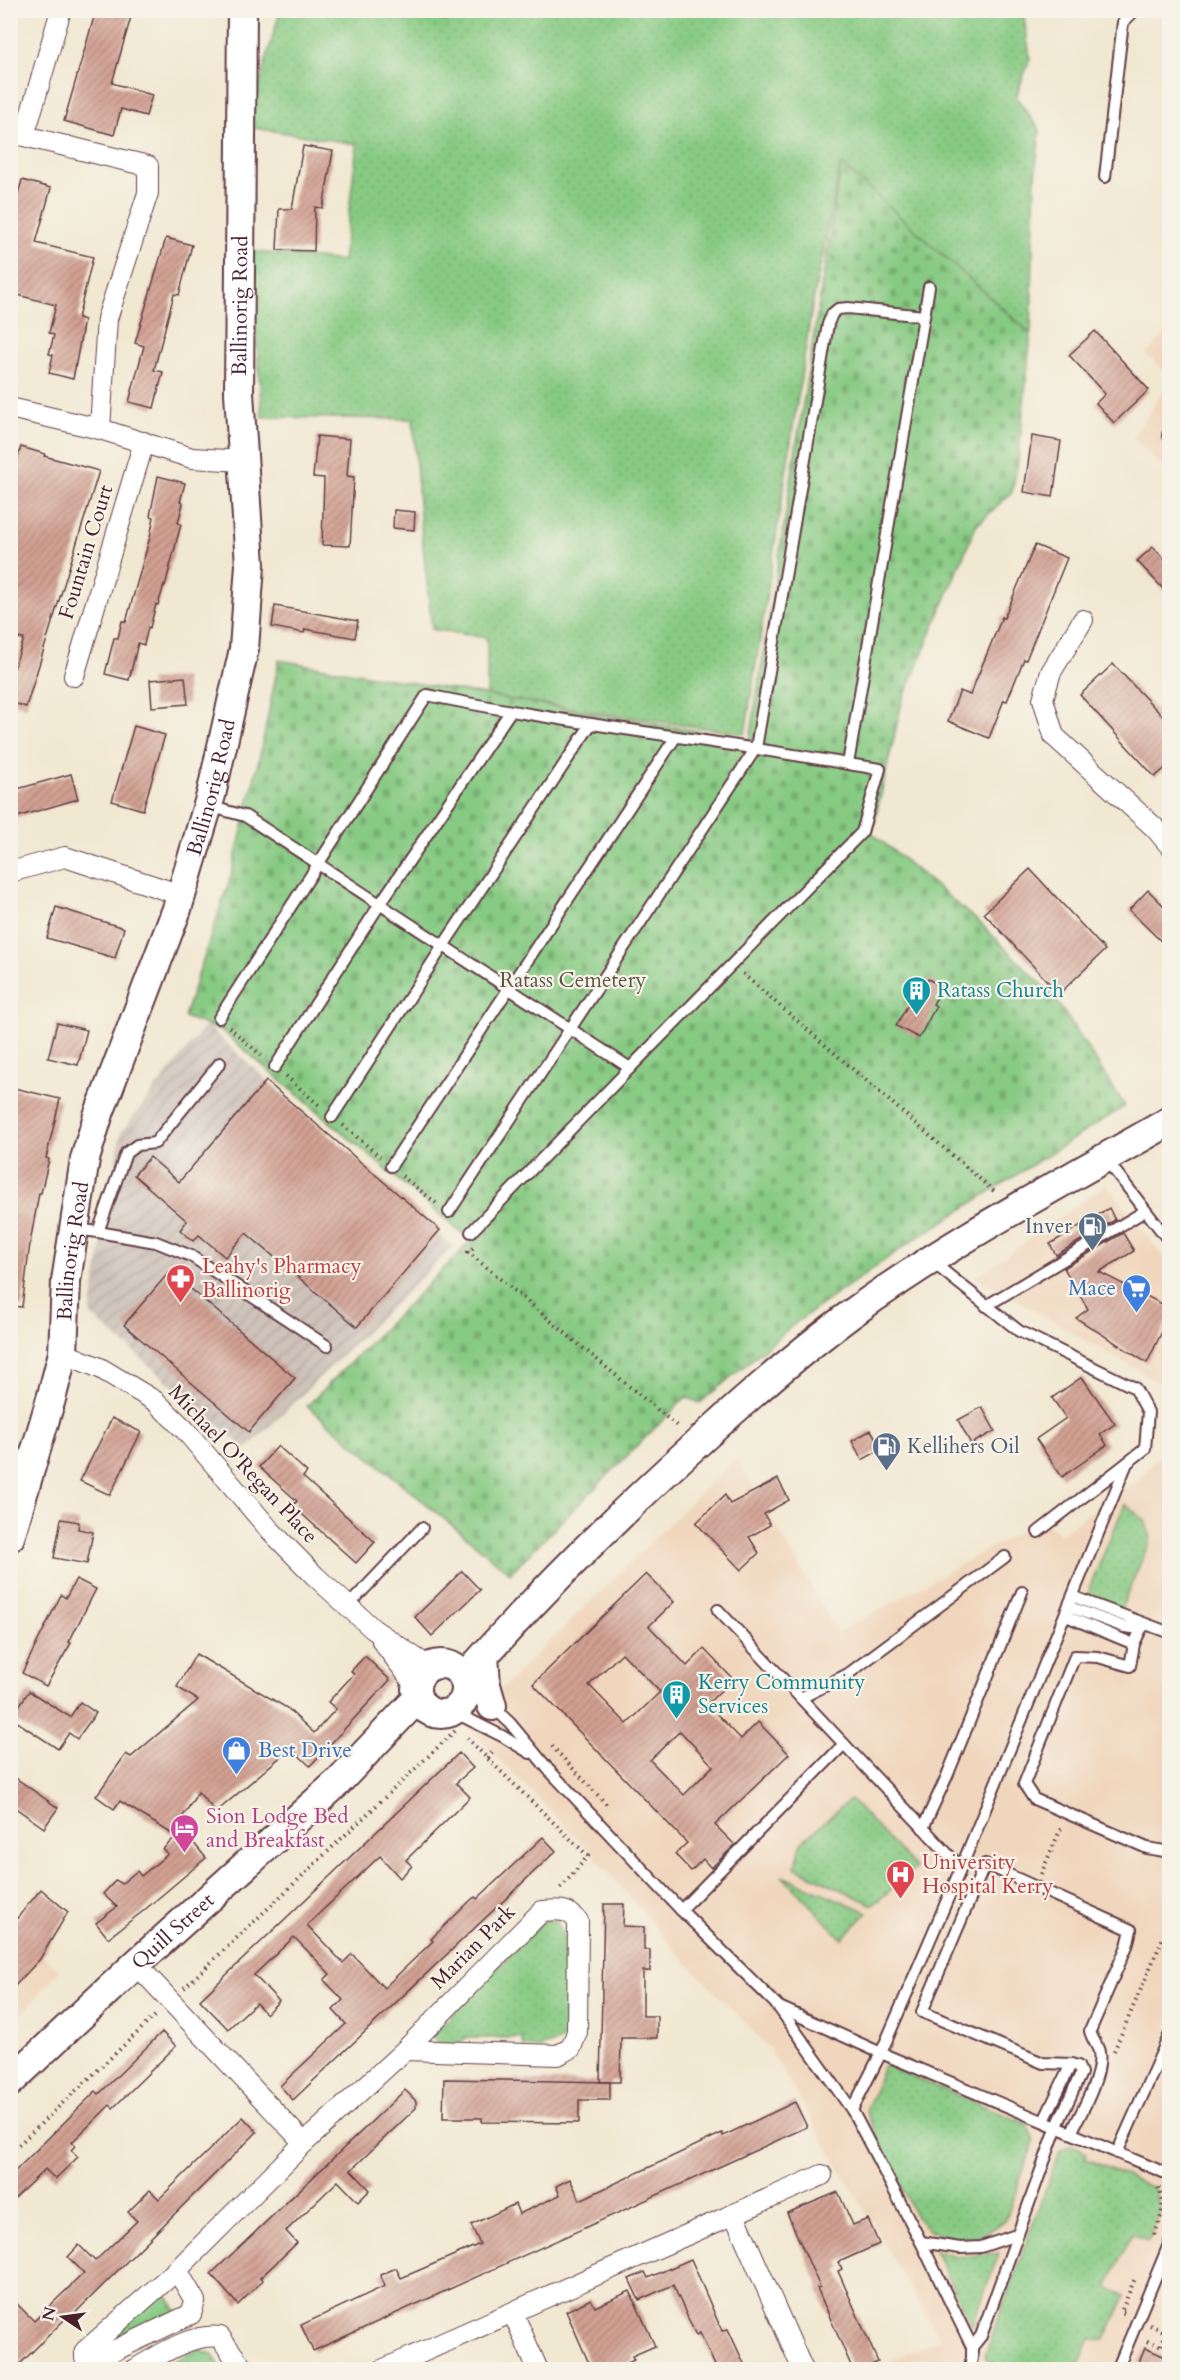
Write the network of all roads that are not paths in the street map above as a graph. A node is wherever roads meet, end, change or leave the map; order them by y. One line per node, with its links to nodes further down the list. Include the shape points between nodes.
1 (61, 10): 4 (street, via 28,123)
2 (242, 10): 11 (main road, Ballinorig Road, via 239,393)
3 (1135, 10): 5 (lane, via 1123,22)
4 (13, 135): 9 (street, via 147,166 148,193 107,319)
5 (1105, 177)
6 (929, 287): 7 (lane)
7 (924, 316): 17 (lane, via 838,309 828,324); 18 (lane)
8 (10, 408): 9 (street)
9 (100, 429): 10 (street)
10 (144, 442): 11 (street, via 192,458); 13 (street, Fountain Court)
11 (243, 461): 19 (main road, Ballinorig Road, via 250,565 244,649)
12 (1083, 620): 20 (street, via 1051,672 1043,699 1054,736)
13 (74, 676)
14 (510, 712): 15 (lane); 21 (lane, via 428,695); 24 (lane)
15 (591, 724): 16 (lane); 25 (lane)
16 (675, 738): 17 (lane); 26 (lane)
17 (756, 748): 18 (lane); 28 (lane)
18 (848, 764): 31 (lane, via 880,769 862,832)
19 (208, 806): 21 (lane, via 246,816); 23 (main road, Ballinorig Road)
20 (1170, 846)
21 (318, 863): 24 (lane); 27 (lane)
22 (10, 872): 23 (street, via 65,857)
23 (182, 895): 38 (main road, Ballinorig Road, via 85,1159)
24 (380, 904): 25 (lane); 30 (lane)
25 (443, 945): 26 (lane); 32 (lane)
26 (508, 988): 28 (lane); 35 (lane)
27 (219, 1018)
28 (571, 1029): 31 (lane); 37 (lane)
29 (220, 1063): 38 (lane, via 155,1143 138,1145 126,1154)
30 (275, 1067)
31 (630, 1068): 39 (lane)
32 (332, 1117)
33 (1170, 1121): 34 (main road)
34 (1105, 1158): 36 (lane); 41 (main road)
35 (391, 1166)
36 (1146, 1211): 40 (lane); 42 (lane)
37 (449, 1212)
38 (86, 1230): 43 (lane, via 156,1242 191,1256); 44 (main road, Ballinorig Road, via 66,1281)
39 (471, 1233)
40 (1170, 1242)
41 (931, 1260): 42 (lane); 51 (main road, via 851,1314 759,1387 638,1497)
42 (986, 1306): 45 (lane, via 1019,1331 1135,1388 1148,1412 1145,1449)
43 (327, 1346)
44 (63, 1353): 48 (main road, Ballinorig Road); 52 (street, Michael O'Regan Place, via 100,1368 155,1401 185,1430 269,1529)
45 (1127, 1463): 47 (lane); 53 (lane)
46 (422, 1528): 52 (lane)
47 (1038, 1532)
48 (10, 1537)
49 (1005, 1557): 60 (lane, via 848,1674)
50 (1022, 1592): 64 (lane)
51 (530, 1605): 58 (main road); 59 (main road)
52 (348, 1606): 59 (street, Michael O'Regan Place)
53 (1070, 1607): 55 (lane); 57 (lane); 66 (lane)
54 (718, 1610): 60 (lane)
55 (1143, 1627): 56 (lane); 57 (lane)
56 (1170, 1633)
57 (1134, 1644): 65 (lane, via 1130,1666 1098,1657 1075,1656 1024,1784 1034,1799 1147,1848)
58 (484, 1656): 59 (main road); 61 (main road)
59 (442, 1689): 61 (lane); 63 (lane, via 502,1736); 68 (main road, Quill Street)
60 (801, 1698): 62 (lane)
61 (492, 1706): 63 (lane)
62 (844, 1744): 64 (lane); 67 (lane)
63 (538, 1758): 67 (lane)
64 (923, 1828): 66 (lane)
65 (1170, 1852)
66 (961, 1868): 72 (lane)
67 (681, 1910): 69 (lane)
68 (136, 1964): 74 (main road, Quill Street); 79 (street)
69 (777, 2006): 72 (lane); 75 (lane)
70 (1170, 2034): 80 (lane)
71 (405, 2050): 71 (street, Marian Park, via 542,1911 560,1909 570,1912 578,1921 577,2032 571,2048 558,2055); 79 (street, Marian Park)
72 (881, 2054): 75 (lane); 76 (lane)
73 (1071, 2064): 76 (lane); 77 (lane, via 1078,2066 1080,2073); 78 (lane, via 1043,2063 922,2012 985,1864 1131,1930 1090,2031 1099,2052 1097,2074)
74 (10, 2082)
75 (852, 2110): 85 (lane)
76 (1044, 2121): 77 (lane)
77 (1057, 2126): 78 (lane); 84 (lane)
78 (1071, 2133): 80 (lane)
79 (304, 2143): 87 (street, Marian Park)
80 (1117, 2153): 82 (lane)
81 (822, 2175): 83 (street)
82 (1170, 2175)
83 (734, 2214): 88 (street); 95 (street)
84 (1016, 2235): 85 (lane, via 981,2247); 89 (lane, via 981,2336)
85 (921, 2242): 89 (lane)
86 (1170, 2242): 96 (lane)
87 (177, 2270): 87 (street, Marian Park, via 85,2351 85,2358 99,2358 191,2314 195,2301)
88 (513, 2313): 93 (street); 94 (street)
89 (972, 2347): 90 (lane)
90 (972, 2368)
91 (133, 2370): 92 (street, via 194,2339 209,2336 220,2337)
92 (244, 2370)
93 (382, 2370)
94 (538, 2370)
95 (803, 2370)
96 (1117, 2370)

